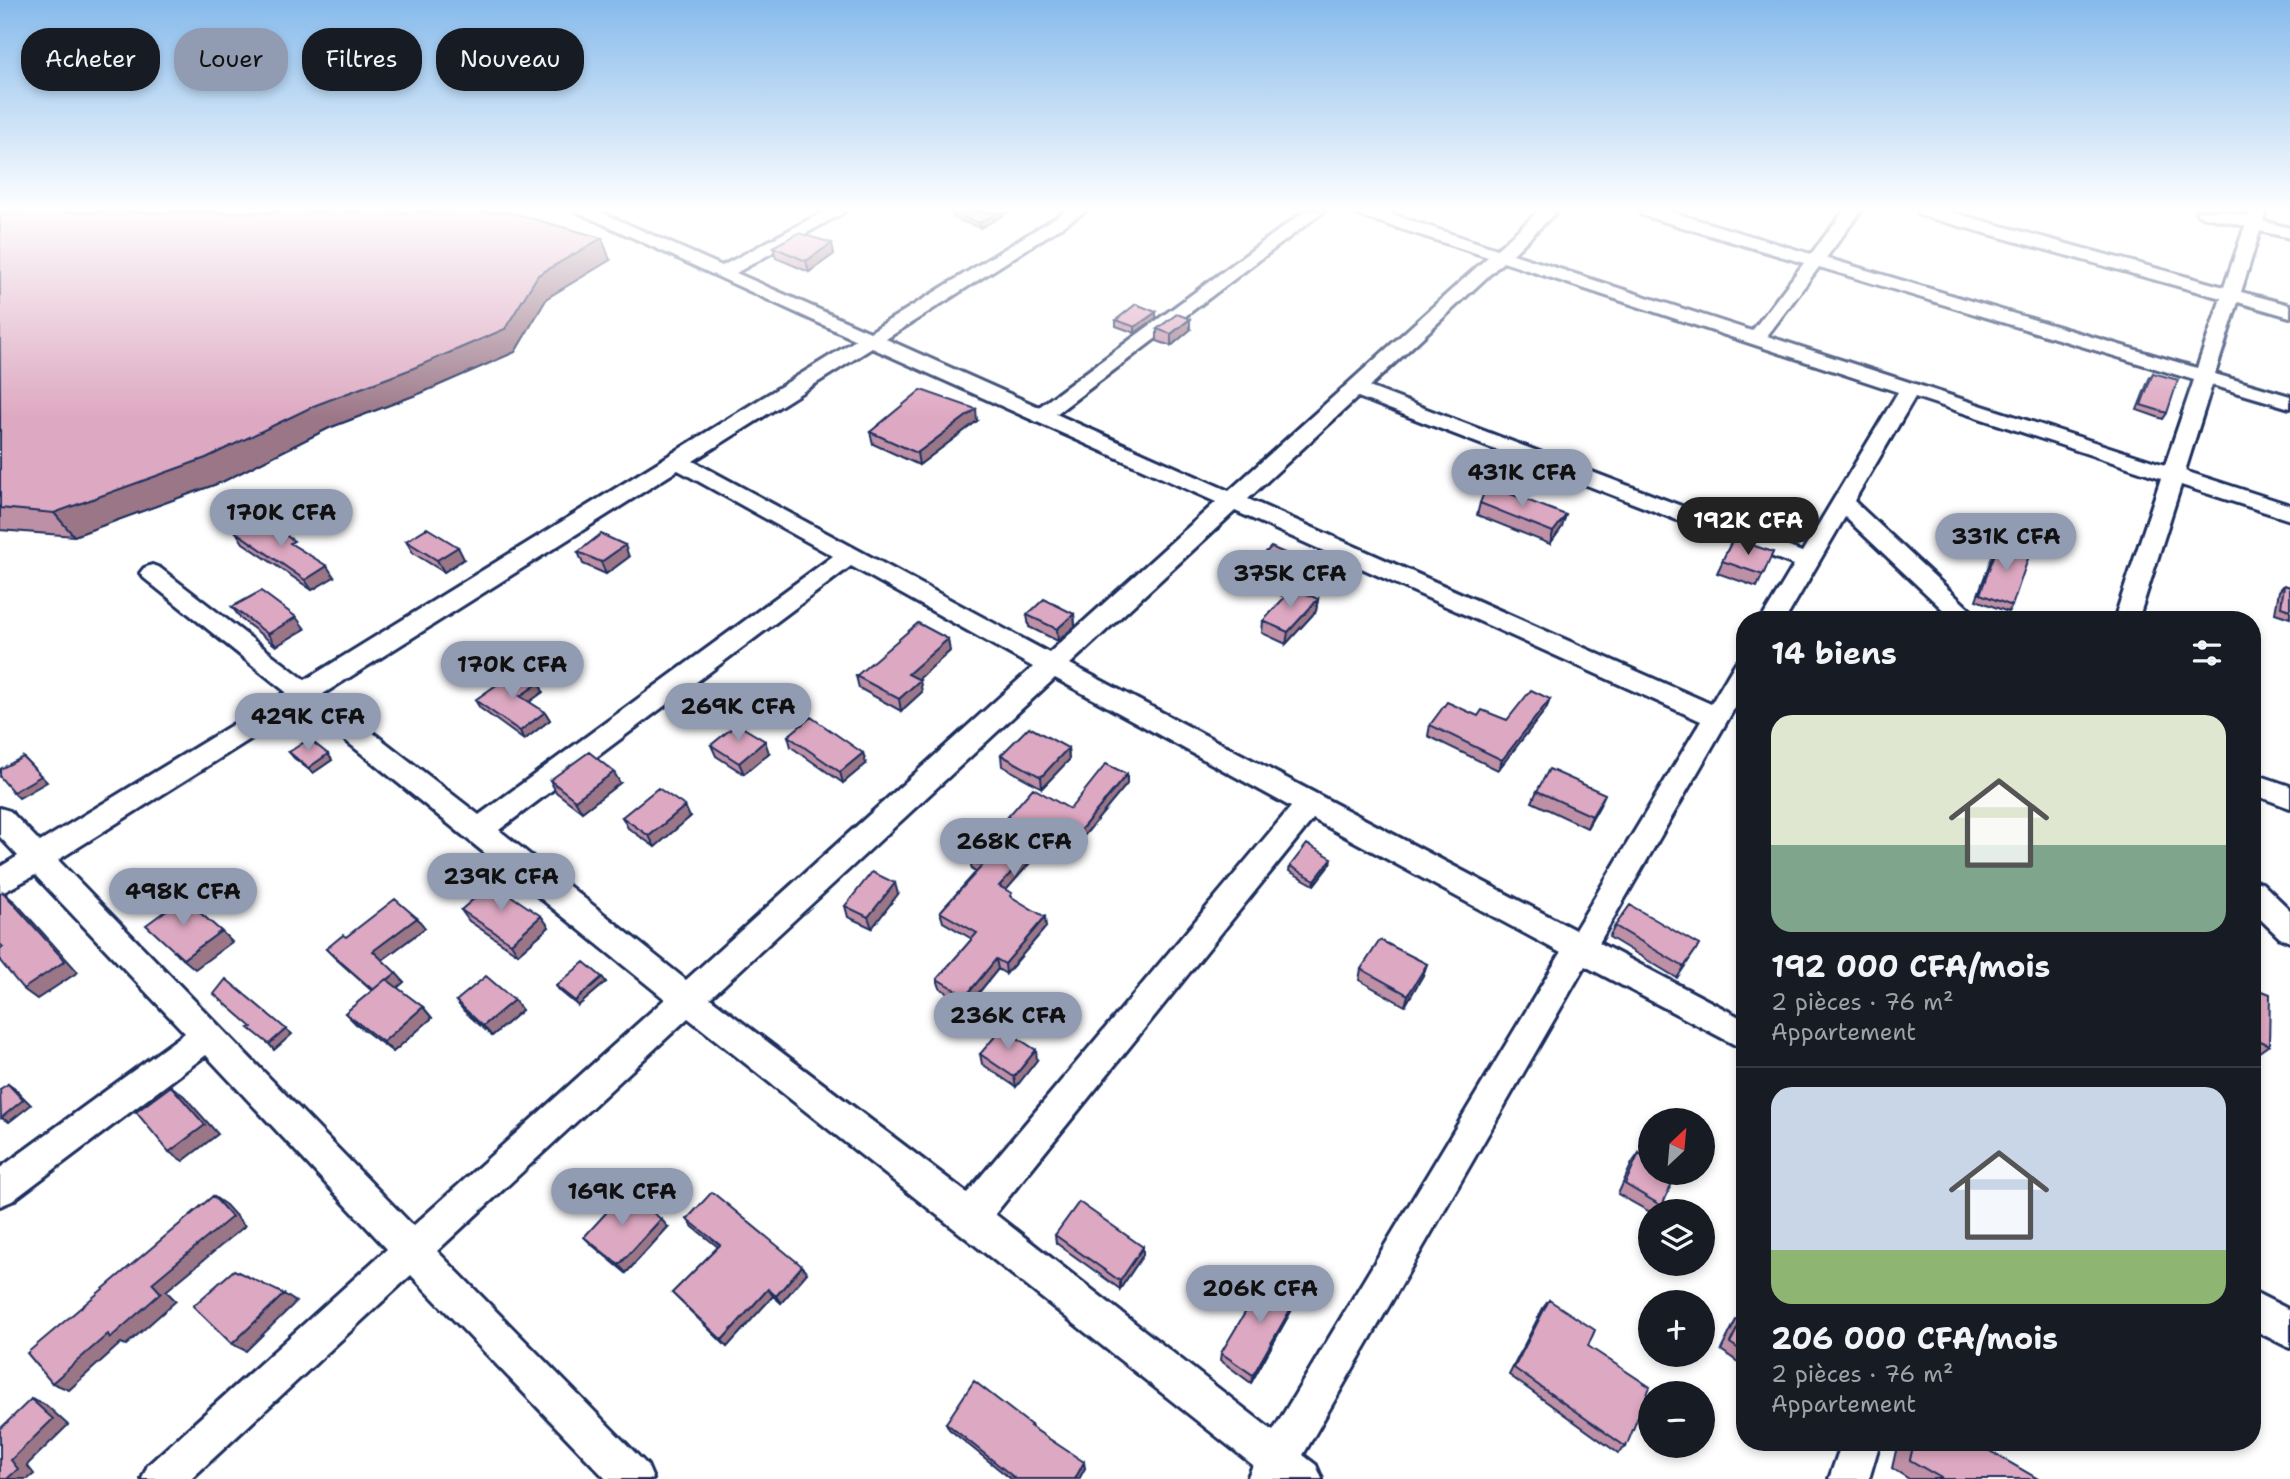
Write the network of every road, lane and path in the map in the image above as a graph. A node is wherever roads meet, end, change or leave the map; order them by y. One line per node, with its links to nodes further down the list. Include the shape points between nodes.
1 (736, 280): 13 (street)
2 (968, 280): 13 (street)
3 (1224, 280): 18 (street)
4 (1474, 280): 16 (street)
5 (1575, 280): 12 (street)
6 (1800, 280): 12 (street)
7 (1881, 280): 14 (street)
8 (2173, 280): 10 (street)
9 (2236, 280): 10 (street)
10 (2231, 296): 11 (street); 14 (street)
11 (2290, 312)
12 (1756, 338): 15 (street)
13 (871, 340): 18 (street); 19 (street)
14 (2205, 378): 17 (street); 20 (street)
15 (1910, 388): 20 (street); 21 (street)
16 (1355, 389): 22 (street); 25 (street)
17 (2290, 402)
18 (1040, 416): 22 (street)
19 (678, 461): 24 (street); 32 (street)
20 (2172, 476): 23 (street); 29 (street)
21 (1842, 502): 25 (street); 28 (street)
22 (1231, 503): 30 (street); 33 (street)
23 (2290, 513)
24 (851, 554): 30 (street); 38 (street)
25 (1807, 562): 27 (street)
26 (152, 573): 32 (street)
27 (1778, 611)
28 (1959, 611)
29 (2129, 611)
30 (1052, 666): 36 (street); 44 (street)
31 (1736, 683): 33 (street)
32 (305, 693): 38 (street); 39 (street)
33 (1716, 717): 43 (street)
34 (2261, 786): 35 (street)
35 (2290, 797)
36 (1311, 802): 43 (street); 48 (street)
37 (0, 819): 39 (street)
38 (479, 830): 44 (street)
39 (38, 859): 40 (street); 46 (street)
40 (0, 882)
41 (2261, 901): 42 (street)
42 (2290, 929)
43 (1580, 947): 45 (street); 53 (street)
44 (687, 999): 48 (street); 49 (street)
45 (1736, 1031)
46 (208, 1035): 47 (street); 49 (street)
47 (0, 1189)
48 (970, 1217): 53 (street)
49 (411, 1252): 54 (street); 55 (street)
50 (2261, 1314): 51 (street)
51 (2290, 1329)
52 (1858, 1451): 56 (street)
53 (1283, 1472)
54 (162, 1479)
55 (632, 1479)
56 (1849, 1479)

